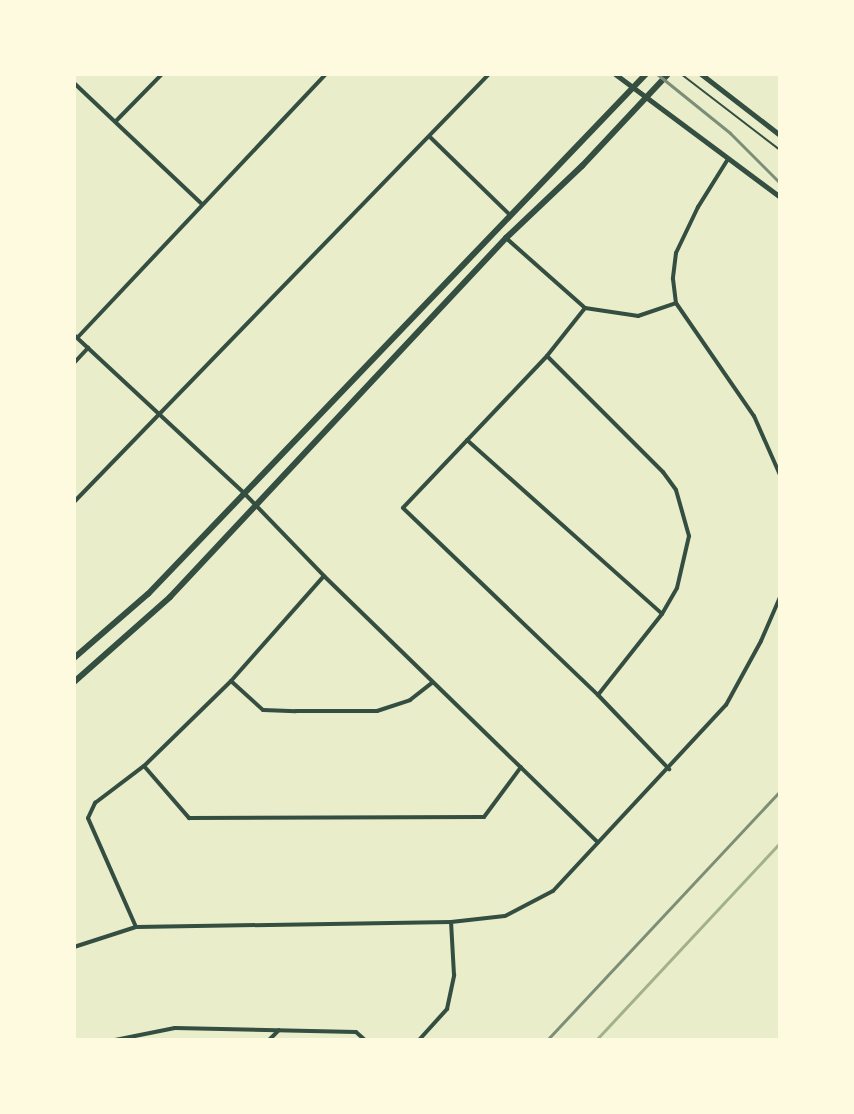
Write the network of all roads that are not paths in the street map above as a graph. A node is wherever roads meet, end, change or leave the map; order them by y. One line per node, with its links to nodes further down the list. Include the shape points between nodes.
1 (162, 74): 9 (street)
2 (326, 74): 14 (street)
3 (489, 74): 11 (street)
4 (615, 74): 12 (street)
5 (646, 74): 15 (main road)
6 (668, 74): 16 (main road)
7 (701, 74): 10 (street)
8 (74, 83): 9 (street)
9 (116, 122): 14 (street)
10 (780, 135)
11 (430, 137): 15 (street); 23 (street)
12 (728, 159): 13 (street); 17 (street, via 676,253)
13 (780, 197)
14 (202, 204): 19 (street)
15 (511, 216): 26 (main road)
16 (506, 238): 18 (street); 28 (main road)
17 (676, 303): 18 (street, via 638,316); 25 (street, via 754,416)
18 (585, 308): 21 (street)
19 (76, 336): 20 (street)
20 (88, 348): 22 (street); 23 (street)
21 (547, 356): 24 (street); 31 (street, via 676,490 689,536 677,588)
22 (74, 363)
23 (159, 414): 26 (street); 27 (street)
24 (467, 440): 31 (street); 36 (street, via 403,508)
25 (780, 475)
26 (243, 492): 28 (street); 32 (main road, via 148,594)
27 (74, 502)
28 (254, 506): 29 (street); 34 (main road, via 170,597)
29 (324, 576): 33 (street); 35 (street)
30 (780, 597): 39 (street, via 726,705)
31 (662, 614): 36 (street)
32 (74, 658)
33 (231, 681): 35 (street, via 263,710 296,711 377,711 410,700); 37 (street)
34 (74, 682)
35 (433, 682): 38 (street)
36 (598, 695): 39 (street)
37 (144, 766): 38 (street, via 189,818 484,817); 42 (street, via 95,803 88,818)
38 (521, 767): 40 (street)
39 (669, 769): 40 (street)
40 (598, 842): 41 (street, via 553,891 505,916)
41 (451, 922): 42 (street); 48 (street, via 454,975 447,1009)
42 (136, 927): 43 (street)
43 (74, 947)
44 (279, 1029): 45 (street, via 175,1028); 46 (street); 47 (street, via 356,1032)
45 (115, 1040)
46 (269, 1040)
47 (365, 1040)
48 (419, 1040)

